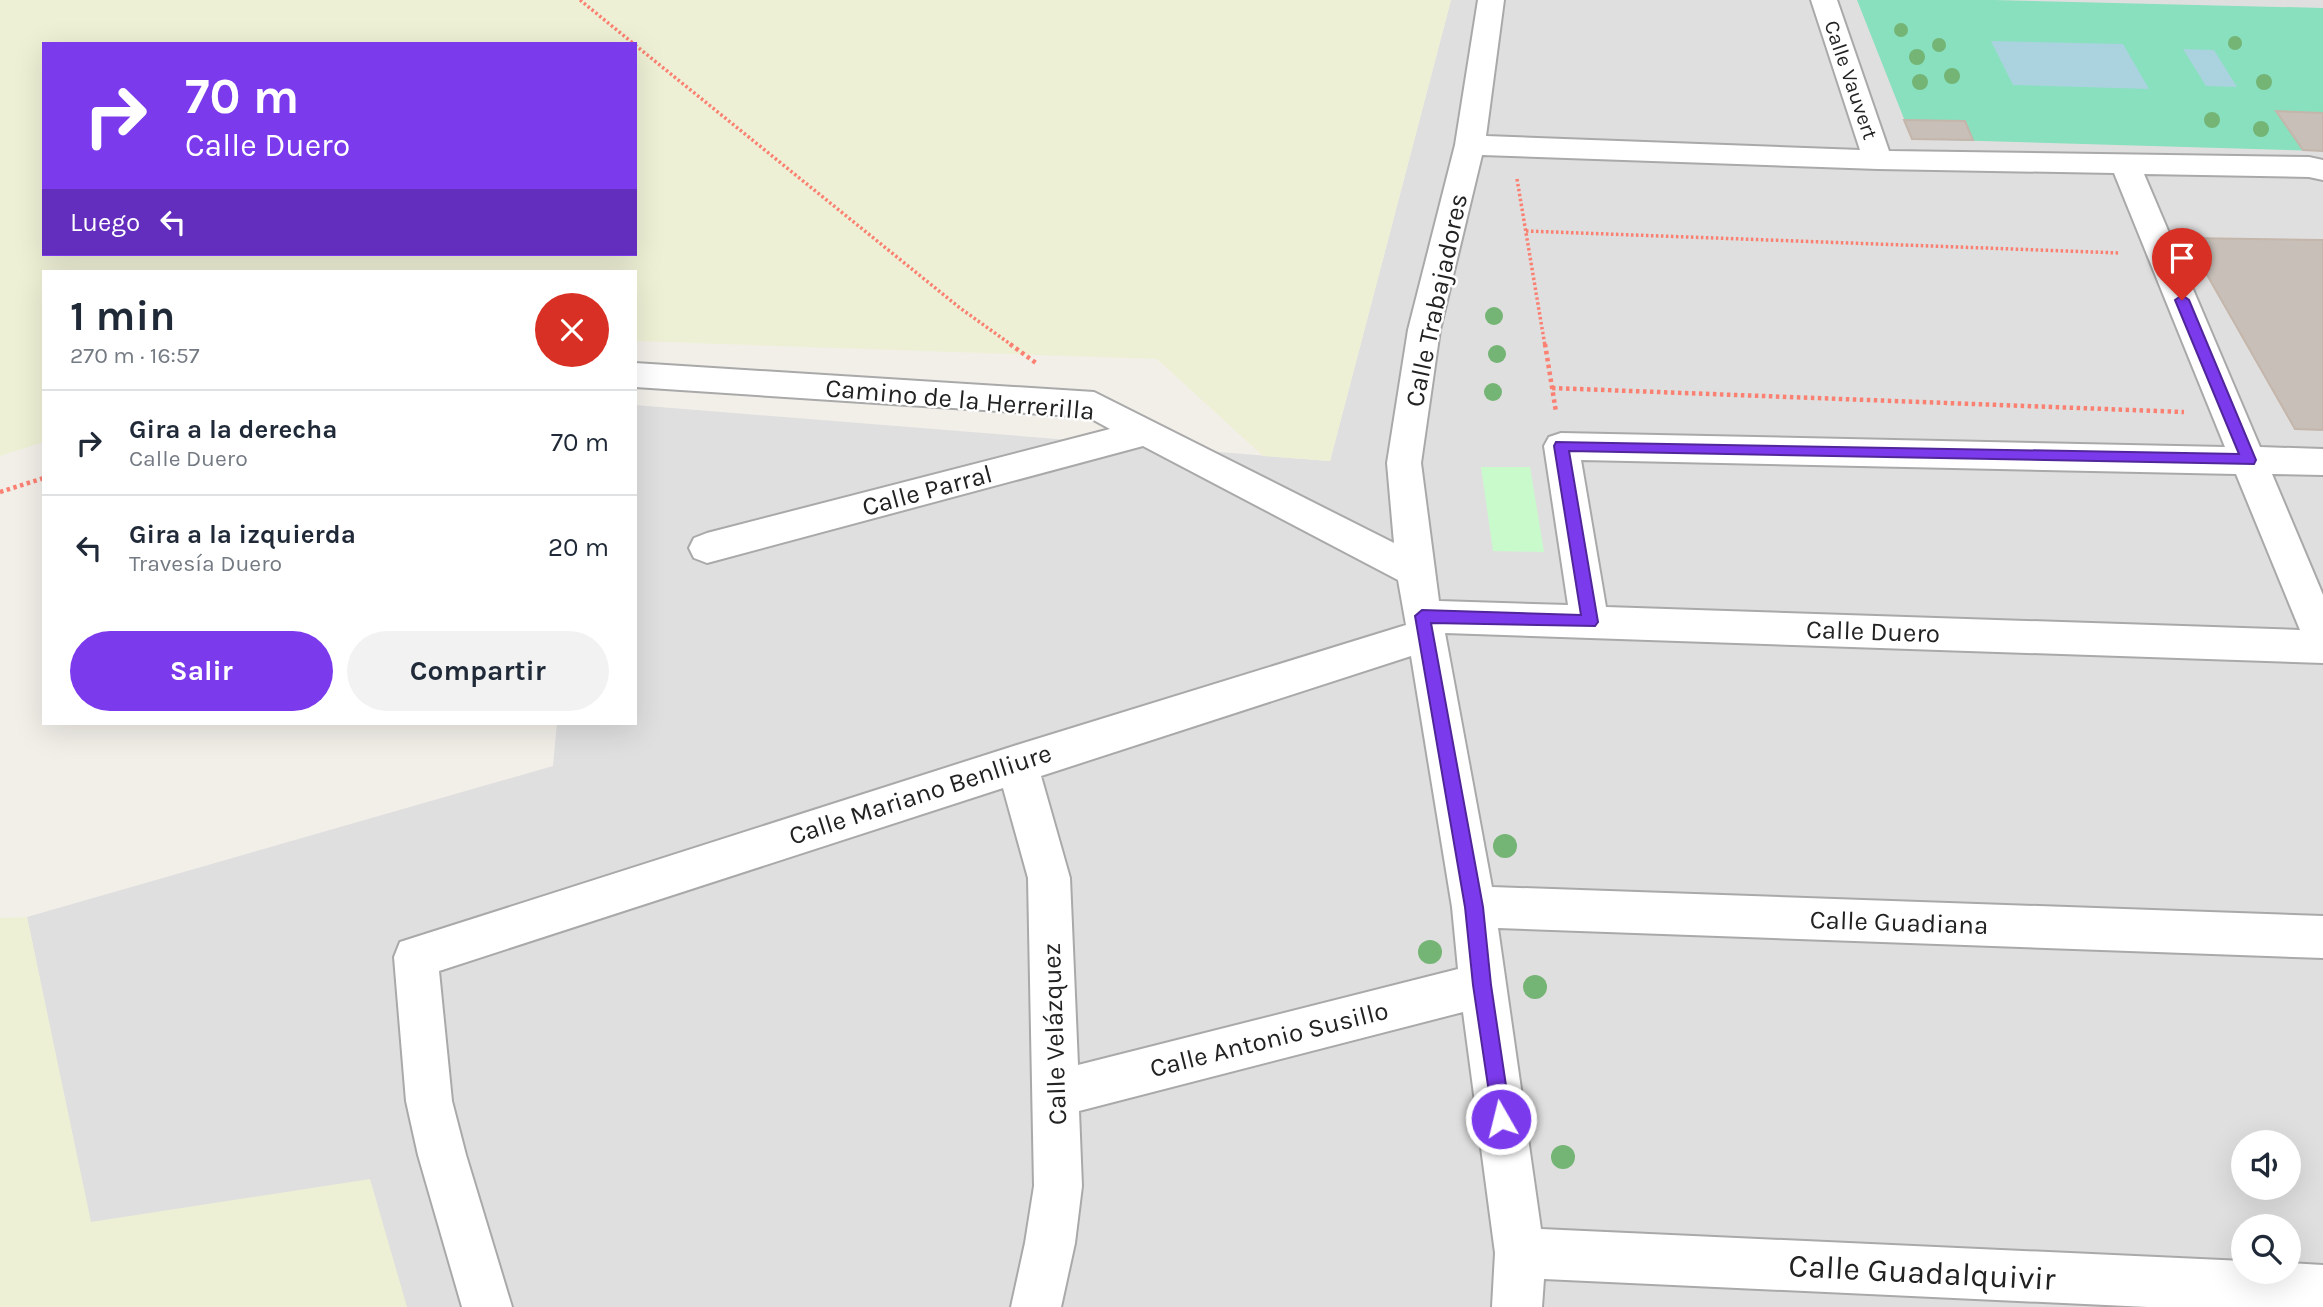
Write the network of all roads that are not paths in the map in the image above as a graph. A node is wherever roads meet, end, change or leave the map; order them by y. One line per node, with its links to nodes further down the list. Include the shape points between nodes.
1 (1491, 0): 3 (street, Calle Trabajadores)
2 (1825, 0): 4 (street, Calle Vauvert)
3 (1470, 145): 4 (street); 12 (street, Calle Trabajadores, via 1424,330 1404,464)
4 (1878, 160): 5 (street)
5 (2126, 166): 6 (street); 9 (street)
6 (2323, 170)
7 (637, 375): 8 (street, Camino de la Herrerilla, via 1094,405)
8 (1147, 432): 11 (street, Calle Parral); 12 (street, Camino de la Herrerilla)
9 (2248, 460): 10 (street); 13 (street, via 1561,446); 15 (street)
10 (2323, 462)
11 (707, 548)
12 (1415, 571): 14 (street, Calle Trabajadores)
13 (1590, 622): 14 (street, Calle Duero); 16 (street, Calle Duero)
14 (1424, 625): 17 (street, Calle Mariano Benlliure); 18 (street, Calle Trabajadores)
15 (2323, 640)
16 (2323, 647)
17 (1017, 763): 21 (street, Calle Velázquez, via 1049,878); 24 (street, Calle Mariano Benlliure, via 416,957 429,1101)
18 (1474, 907): 19 (street, Calle Guadiana); 20 (street, Calle Trabajadores)
19 (2323, 937)
20 (1482, 985): 21 (street, Calle Antonio Susillo); 22 (street, Calle Trabajadores)
21 (1057, 1093): 25 (street, Calle Velázquez, via 1058,1186)
22 (1520, 1253): 23 (street, Calle Guadalquivir); 26 (street, Calle Trabajadores)
23 (2323, 1290)
24 (487, 1307)
25 (1036, 1307)
26 (1517, 1307)

